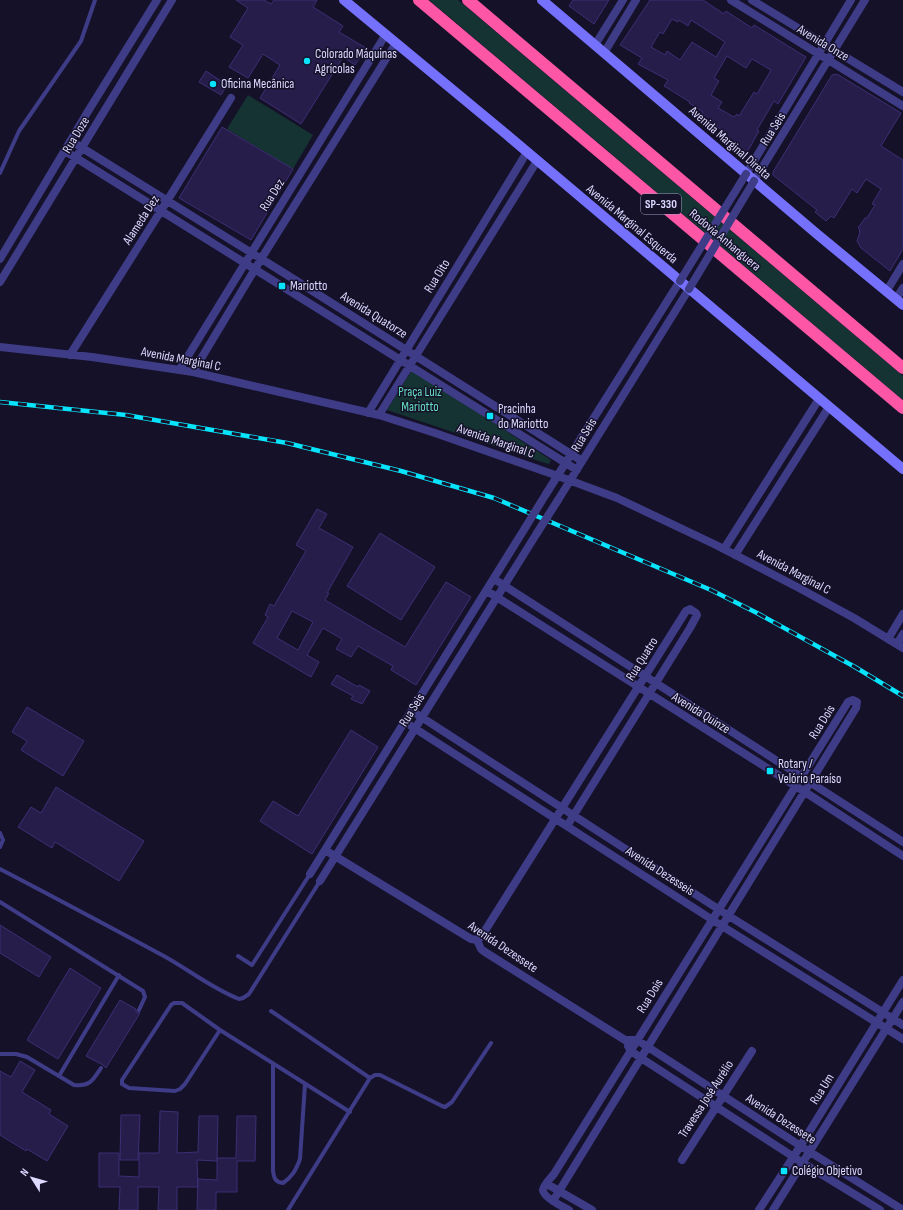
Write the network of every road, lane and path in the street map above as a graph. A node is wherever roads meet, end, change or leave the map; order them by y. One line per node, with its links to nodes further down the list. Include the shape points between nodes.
1 (94, 0): 31 (lane, via 81,41 19,131)
2 (157, 0): 25 (street, Rua Doze)
3 (172, 0): 26 (street, Rua Doze)
4 (344, 0): 14 (main road, Avenida Marginal Esquerda)
5 (419, 0): 58 (highway, Rodovia Anhanguera / SP-330)
6 (468, 0): 53 (highway, Rodovia Anhanguera / SP-330)
7 (542, 0): 17 (main road, Avenida Marginal Direita)
8 (622, 0): 17 (street)
9 (636, 0): 19 (street)
10 (731, 0): 20 (street, Avenida Onze)
11 (752, 0): 16 (street, Avenida Onze)
12 (850, 0): 16 (street, Rua Seis)
13 (865, 0): 18 (street, Rua Seis)
14 (386, 34): 15 (main road, Avenida Marginal Esquerda); 35 (street, Rua Dez)
15 (396, 43): 28 (main road, Avenida Marginal Esquerda); 37 (street, Rua Dez)
16 (823, 44): 18 (street, Avenida Onze); 20 (street, Rua Seis)
17 (595, 45): 19 (main road, Avenida Marginal Direita)
18 (834, 50): 21 (street, Rua Seis); 22 (street, Avenida Onze)
19 (604, 53): 32 (main road, Avenida Marginal Direita)
20 (818, 54): 21 (street, Avenida Onze); 32 (street, Rua Seis)
21 (828, 60): 24 (street, Avenida Onze); 32 (street, Rua Seis)
22 (903, 92)
23 (231, 98): 33 (street, Alameda Dez)
24 (903, 106)
25 (71, 141): 26 (street, Avenida Quatorze); 27 (street, Rua Doze)
26 (82, 148): 29 (street, Rua Doze); 33 (street, Avenida Quatorze)
27 (65, 151): 29 (street, Avenida Quatorze); 36 (street, Rua Doze)
28 (527, 152): 30 (main road, Avenida Marginal Esquerda); 48 (street, Rua Oito)
29 (76, 158): 34 (street, Avenida Quatorze); 42 (street, Rua Doze)
30 (538, 161): 41 (main road, Avenida Marginal Esquerda); 50 (street, Rua Oito)
31 (0, 173)
32 (750, 178): 41 (street, Rua Seis, bridge); 44 (street, Rua Seis, bridge); 45 (main road, Avenida Marginal Direita)
33 (167, 201): 34 (street, Alameda Dez); 35 (street, Avenida Quatorze)
34 (161, 211): 38 (street, Avenida Quatorze); 49 (street, Alameda Dez)
35 (251, 253): 37 (street, Avenida Quatorze); 38 (street, Rua Dez)
36 (0, 259)
37 (261, 259): 40 (street, Rua Dez); 48 (street, Avenida Quatorze)
38 (244, 263): 40 (street, Avenida Quatorze); 54 (street, Rua Dez)
39 (903, 264): 45 (street)
40 (255, 269): 51 (street, Avenida Quatorze); 55 (street, Rua Dez)
41 (680, 281): 44 (main road, Avenida Marginal Esquerda); 61 (street, Rua Seis)
42 (0, 282)
43 (903, 288): 46 (street)
44 (689, 289): 56 (main road, Avenida Marginal Esquerda); 62 (street, Rua Seis)
45 (886, 292): 46 (main road, Avenida Marginal Direita)
46 (899, 302)
47 (0, 347): 49 (street, Avenida Marginal C)
48 (406, 350): 50 (street, Avenida Quatorze); 51 (street, Rua Oito)
49 (70, 354): 54 (street, Avenida Marginal C)
50 (416, 356): 52 (street, Rua Oito); 61 (street, Avenida Quatorze)
51 (400, 360): 52 (street, Avenida Quatorze); 59 (street, Rua Oito)
52 (410, 366): 60 (street, Rua Oito); 63 (street, Avenida Quatorze)
53 (903, 368)
54 (180, 369): 55 (street, Avenida Marginal C)
55 (193, 372): 59 (street, Avenida Marginal C)
56 (819, 399): 57 (main road, Avenida Marginal Esquerda); 68 (street)
57 (829, 407): 64 (main road, Avenida Marginal Esquerda); 69 (street)
58 (903, 408)
59 (368, 413): 60 (street, Avenida Marginal C)
60 (379, 415): 66 (street, Avenida Marginal C)
61 (572, 454): 62 (street, Avenida Quatorze); 63 (street, Rua Seis)
62 (582, 461): 65 (street, Rua Seis)
63 (566, 463): 65 (street, Avenida Quatorze); 66 (street, Rua Seis)
64 (903, 469)
65 (577, 470): 67 (street, Rua Seis)
66 (558, 476): 67 (street, Avenida Marginal C); 70 (street, Rua Seis, bridge)
67 (570, 480): 68 (street, Avenida Marginal C, via 617,498); 71 (street, Rua Seis, bridge)
68 (724, 549): 69 (street, Avenida Marginal C)
69 (735, 555): 78 (street, Avenida Marginal C, via 848,614)
70 (494, 579): 71 (street, Avenida Quinze); 72 (street, Rua Seis)
71 (504, 586): 73 (street, Rua Seis); 80 (street, Avenida Quinze)
72 (486, 591): 73 (street, Avenida Quinze); 84 (street, Rua Seis)
73 (497, 597): 82 (street, Avenida Quinze); 85 (street, Rua Seis)
74 (903, 614): 78 (street)
75 (680, 622): 76 (street); 76 (street, Rua Quatro, via 686,611 690,609 696,612); 80 (street, Rua Quatro)
76 (690, 628): 81 (street, Rua Quatro)
77 (903, 634): 79 (street)
78 (888, 639): 79 (street, Avenida Marginal C)
79 (900, 646)
80 (645, 677): 81 (street, Avenida Quinze); 82 (street, Rua Quatro)
81 (656, 684): 83 (street, Rua Quatro); 88 (street, Avenida Quinze)
82 (639, 687): 83 (street, Avenida Quinze); 92 (street, Rua Quatro)
83 (649, 694): 90 (street, Avenida Quinze); 93 (street, Rua Quatro)
84 (412, 711): 85 (street, Avenida Dezesseis); 86 (street, Rua Seis)
85 (422, 717): 87 (street, Rua Seis); 92 (street, Avenida Dezesseis)
86 (405, 722): 87 (street, Avenida Dezesseis); 97 (street, Rua Seis)
87 (415, 728): 94 (street, Avenida Dezesseis); 99 (street, Rua Seis)
88 (802, 777): 89 (street, Avenida Quinze); 89 (street, Rua Dois, via 848,702 855,700 856,708); 90 (street, Rua Dois)
89 (810, 782): 91 (street, Rua Dois); 98 (street, Avenida Quinze)
90 (796, 787): 91 (street, Avenida Quinze); 108 (street, Rua Dois)
91 (804, 792): 103 (street, Avenida Quinze); 109 (street, Rua Dois)
92 (563, 808): 93 (street, Avenida Dezesseis); 94 (street, Rua Quatro)
93 (574, 815): 95 (street, Rua Quatro); 108 (street, Avenida Dezesseis)
94 (556, 819): 95 (street, Avenida Dezesseis); 112 (street, Rua Quatro)
95 (567, 826): 110 (street, Avenida Dezesseis)
96 (0, 833): 100 (lane, via 3,840)
97 (330, 841): 99 (street); 101 (street, Rua Seis)
98 (903, 842)
99 (341, 846): 102 (street, Rua Seis)
100 (0, 847)
101 (325, 850): 102 (street, Avenida Dezessete); 105 (street, Rua Seis)
102 (335, 856): 106 (street, Rua Seis); 112 (street, Avenida Dezessete, via 471,939)
103 (903, 856)
104 (0, 869): 106 (lane, via 239,999 249,994)
105 (310, 874): 113 (lane, via 252,965)
106 (320, 881)
107 (0, 902): 114 (lane)
108 (719, 909): 109 (street, Avenida Dezesseis); 110 (street, Rua Dois)
109 (729, 916): 111 (street, Rua Dois); 119 (street, Avenida Dezesseis)
110 (713, 919): 111 (street, Avenida Dezesseis); 127 (street, Rua Dois)
111 (722, 926): 121 (street, Avenida Dezesseis); 129 (street, Rua Dois)
112 (477, 940): 126 (street, Avenida Dezessete, via 485,952)
113 (238, 956)
114 (118, 975): 117 (lane, via 143,991 145,997); 136 (lane)
115 (903, 980): 119 (street, Rua Um)
116 (903, 1002): 120 (street, Rua Um)
117 (138, 1010)
118 (271, 1011): 137 (lane)
119 (883, 1012): 120 (street, Avenida Dezesseis); 121 (street, Rua Um)
120 (892, 1019): 122 (street, Avenida Dezesseis); 123 (street, Rua Um)
121 (877, 1022): 123 (street, Avenida Dezesseis); 142 (street, Rua Um)
122 (903, 1025)
123 (886, 1029): 125 (street, Avenida Dezesseis); 143 (street, Rua Um)
124 (220, 1030): 124 (lane, via 182,1003 174,1003 122,1080 122,1084 128,1088 175,1091 180,1089); 134 (lane)
125 (903, 1039)
126 (625, 1040): 127 (street); 130 (street, Avenida Dezessete)
127 (637, 1040): 129 (street, Avenida Dezessete); 130 (street, Rua Dois)
128 (491, 1043): 137 (lane, via 452,1102 445,1106 380,1075)
129 (648, 1047): 133 (street, Rua Dois); 139 (street, Avenida Dezessete)
130 (631, 1051): 133 (street, Avenida Dezessete); 147 (street, Rua Dois)
131 (752, 1051): 139 (street, Travessa José Aurélio)
132 (0, 1054): 136 (lane, via 27,1057)
133 (641, 1058): 140 (street, Avenida Dezessete); 148 (street, Rua Dois)
134 (273, 1064): 138 (lane); 138 (lane, via 273,1171 278,1182 283,1183 289,1179 300,1160)
135 (101, 1068): 136 (lane, via 94,1079 83,1086 74,1086)
136 (59, 1076)
137 (370, 1078): 141 (lane)
138 (305, 1084): 141 (lane)
139 (723, 1096): 140 (street, Travessa José Aurélio); 142 (street, Avenida Dezessete)
140 (716, 1106): 144 (street, Avenida Dezessete); 145 (street, Travessa José Aurélio)
141 (350, 1112): 150 (lane)
142 (801, 1145): 143 (street, Avenida Dezessete); 144 (street, Rua Um)
143 (810, 1152): 146 (street, Rua Um); 156 (street, Avenida Dezessete)
144 (793, 1157): 146 (street, Avenida Dezessete); 153 (street, Rua Um)
145 (682, 1160)
146 (803, 1163): 154 (street, Rua Um); 155 (street, Avenida Dezessete)
147 (547, 1184): 148 (street); 149 (street, Rua Dois, via 543,1192)
148 (559, 1191): 149 (street, Rua Dois); 152 (street)
149 (550, 1199): 151 (street)
150 (288, 1210)
151 (569, 1210)
152 (592, 1210)
153 (759, 1210)
154 (773, 1210)
155 (880, 1210)
156 (903, 1210)

